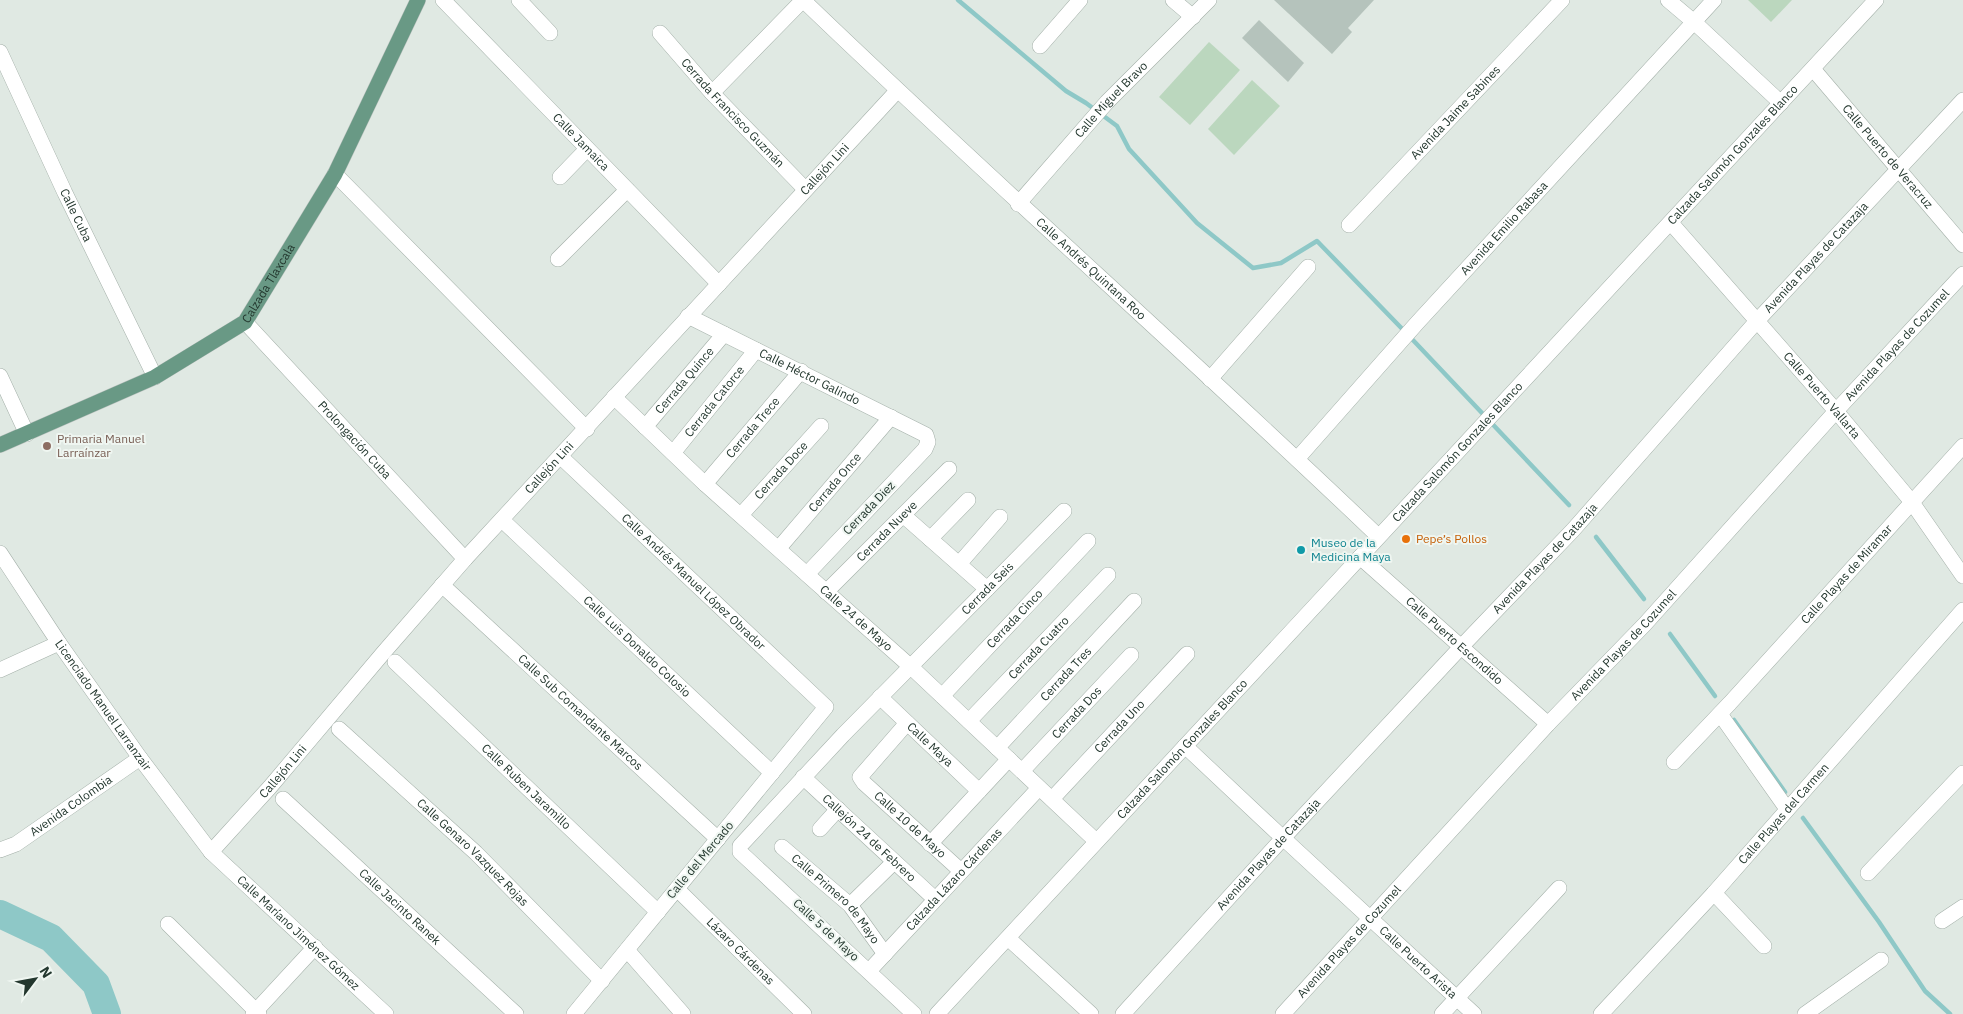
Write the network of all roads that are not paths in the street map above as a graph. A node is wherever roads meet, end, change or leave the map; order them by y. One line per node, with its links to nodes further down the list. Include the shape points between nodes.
1 (418, 0): 25 (main road, Calzada Tlaxcala)
2 (443, 0): 23 (street, Calle Jamaica)
3 (519, 0): 14 (street)
4 (803, 0): 19 (street, Calle Andrés Quintana Roo); 20 (street)
5 (1080, 0): 16 (street)
6 (1173, 0): 12 (street)
7 (1209, 0): 12 (street, Calle Miguel Bravo)
8 (1562, 0): 31 (street, Avenida Jaime Sabines)
9 (1668, 0): 13 (street)
10 (1714, 0): 13 (street, Avenida Emilio Rabasa)
11 (1876, 0): 18 (street, Calzada Salomón Gonzales Blanco)
12 (1193, 17): 29 (street, Calle Miguel Bravo, via 1107,102)
13 (1694, 22): 22 (street); 58 (street, Avenida Emilio Rabasa, via 1417,323)
14 (550, 33)
15 (660, 33): 20 (street, Cerrada Francisco Guzmán)
16 (1040, 46)
17 (0, 52): 44 (street, Calle Cuba)
18 (1813, 69): 22 (street, Calzada Salomón Gonzales Blanco); 24 (street, Calle Puerto de Veracruz)
19 (897, 91): 28 (street, Callejón Lini); 29 (street, Calle Andrés Quintana Roo)
20 (712, 93): 28 (street, Cerrada Francisco Guzmán)
21 (1963, 100): 24 (street, Avenida Playas de Catazaja)
22 (1781, 103): 30 (street, Calzada Salomón Gonzales Blanco)
23 (587, 149): 26 (street); 27 (street, Calle Jamaica)
24 (1898, 168): 32 (street, Calle Puerto de Veracruz); 39 (street, Avenida Playas de Catazaja)
25 (335, 174): 38 (main road, Calzada Tlaxcala); 51 (street)
26 (560, 177)
27 (627, 190): 33 (street); 36 (street, Calle Jamaica)
28 (806, 190): 36 (street, Callejón Lini)
29 (1018, 204): 45 (street, Calle Andrés Quintana Roo)
30 (1670, 223): 39 (street, Calle Puerto Vallarta); 68 (street, Calzada Salomón Gonzales Blanco)
31 (1349, 224)
32 (1963, 245)
33 (558, 259)
34 (1308, 267): 45 (street)
35 (1963, 274): 47 (street, Avenida Playas de Cozumel)
36 (719, 284): 37 (street, Callejón Lini)
37 (688, 316): 40 (street, Calle Héctor Galindo); 46 (street, Callejón Lini)
38 (245, 322): 44 (main road, Calzada Tlaxcala); 74 (street, Prolongación Cuba)
39 (1756, 322): 47 (street, Calle Puerto Vallarta); 85 (street, Avenida Playas de Catazaja, via 1573,530)
40 (724, 334): 41 (street, Calle Héctor Galindo); 50 (street, Cerrada Quince)
41 (756, 350): 42 (street, Calle Héctor Galindo); 56 (street, Cerrada Catorce)
42 (801, 371): 48 (street, Calle Héctor Galindo); 60 (street, Cerrada Trece)
43 (0, 376): 52 (street)
44 (155, 377): 52 (main road, Calzada Tlaxcala)
45 (1210, 379): 58 (street, Calle Andrés Quintana Roo)
46 (614, 397): 50 (street, Calle 24 de Mayo); 51 (street, Callejón Lini)
47 (1836, 411): 62 (street, Calle Puerto Vallarta); 97 (street, Avenida Playas de Cozumel, via 1645,624)
48 (891, 417): 53 (street, Calle Héctor Galindo, via 926,435); 71 (street, Cerrada Once)
49 (821, 426): 64 (street, Cerrada Doce)
50 (645, 427): 56 (street, Calle 24 de Mayo)
51 (587, 429): 57 (street, Callejón Lini)
52 (27, 434): 54 (main road, Calzada Tlaxcala)
53 (928, 442): 76 (street, Cerrada Diez, via 925,449)
54 (0, 444)
55 (1963, 446): 62 (street, Calle Playas de Miramar)
56 (673, 452): 60 (street, Calle 24 de Mayo)
57 (561, 457): 67 (street, Callejón Lini); 93 (street, Calle Andrés Manuel López Obrador)
58 (1297, 459): 68 (street, Calle Andrés Quintana Roo)
59 (948, 469): 65 (street, Cerrada Nueve)
60 (706, 484): 64 (street, Calle 24 de Mayo)
61 (968, 500): 69 (street)
62 (1911, 501): 78 (street, Calle Puerto Vallarta); 94 (street, Calle Playas de Miramar)
63 (1064, 511): 80 (street, Cerrada Seis)
64 (742, 515): 71 (street, Calle 24 de Mayo)
65 (903, 515): 69 (street); 81 (street, Cerrada Nueve)
66 (1000, 517): 75 (street)
67 (502, 520): 74 (street, Callejón Lini); 105 (street, Calle Luis Donaldo Colosio)
68 (1378, 536): 73 (street, Calzada Salomón Gonzales Blanco)
69 (930, 538): 75 (street)
70 (1088, 541): 91 (street, Cerrada Cinco)
71 (779, 548): 76 (street, Calle 24 de Mayo)
72 (0, 555): 84 (street, Licenciado Manuel Larranzair)
73 (1360, 557): 85 (street, Calle Puerto Escondido); 99 (street, Calzada Salomón Gonzales Blanco)
74 (465, 560): 79 (street, Callejón Lini)
75 (959, 564): 80 (street)
76 (807, 574): 81 (street, Calle 24 de Mayo)
77 (1108, 575): 95 (street, Cerrada Cuatro)
78 (1963, 576)
79 (442, 585): 116 (street, Calle Sub Comandante Marcos); 122 (street, Callejón Lini)
80 (987, 589): 89 (street, Cerrada Seis)
81 (826, 592): 89 (street, Calle 24 de Mayo)
82 (1134, 601): 100 (street, Cerrada Tres)
83 (1963, 610): 112 (street, Calle Playas del Carmen)
84 (59, 643): 90 (street); 101 (street, Licenciado Manuel Larranzair)
85 (1461, 647): 97 (street, Calle Puerto Escondido); 115 (street, Avenida Playas de Catazaja)
86 (1187, 654): 111 (street, Cerrada Uno)
87 (1131, 655): 104 (street, Cerrada Dos)
88 (395, 662): 132 (street, Calle Ruben Jaramillo)
89 (910, 666): 91 (street, Calle 24 de Mayo); 92 (street, Calle del Mercado)
90 (0, 670)
91 (942, 696): 95 (street, Calle 24 de Mayo)
92 (880, 697): 96 (street, Calle Maya); 107 (street, Calle del Mercado)
93 (826, 707): 105 (street, Calle del Mercado)
94 (1720, 714): 103 (street, Calle Playas de Miramar); 112 (street)
95 (969, 722): 100 (street, Calle 24 de Mayo)
96 (908, 723): 109 (street, Calle Maya); 118 (street, Calle 10 de Mayo, via 860,777)
97 (1548, 724): 133 (street, Avenida Playas de Cozumel)
98 (339, 729): 143 (street, Calle Genaro Vazquez Rojas, via 476,853)
99 (1185, 746): 115 (street, Calle Puerto Arista); 117 (street, Calzada Salomón Gonzales Blanco)
100 (997, 748): 102 (street, Calle 24 de Mayo)
101 (140, 758): 121 (street, Avenida Colombia, via 16,844); 122 (street, Licenciado Manuel Larranzair)
102 (1009, 759): 104 (street, Calle 24 de Mayo); 109 (street)
103 (1674, 762)
104 (1022, 771): 108 (street, Calle 24 de Mayo)
105 (772, 773): 116 (street, Calle del Mercado)
106 (1963, 773): 125 (street)
107 (803, 777): 113 (street, Callejón 24 de Febrero); 119 (street, Calle del Mercado)
108 (1039, 788): 111 (street, Calle 24 de Mayo); 124 (street, Calzada Lázaro Cárdenas)
109 (979, 791): 118 (street)
110 (283, 799): 147 (street, Calle Jacinto Ranek)
111 (1052, 799): 117 (street, Calle 24 de Mayo)
112 (1788, 809): 128 (street, Calle Playas del Carmen)
113 (838, 810): 114 (street); 123 (street, Callejón 24 de Febrero)
114 (820, 829)
115 (1282, 838): 133 (street, Calle Puerto Arista); 154 (street, Avenida Playas de Catazaja)
116 (718, 840): 127 (street, Calle del Mercado)
117 (1096, 841): 136 (street, Calzada Salomón Gonzales Blanco)
118 (930, 844): 124 (street, Calle 10 de Mayo)
119 (740, 846): 142 (street, Calle 5 de Mayo, via 740,852)
120 (782, 848): 130 (street, Calle Primero de Mayo)
121 (0, 850)
122 (211, 852): 138 (street, Calle Maríano Jiménez Gómez)
123 (894, 862): 129 (street, Callejón 24 de Febrero); 130 (street)
124 (961, 871): 129 (street, Calzada Lázaro Cárdenas)
125 (1868, 873)
126 (1559, 888): 144 (street)
127 (677, 889): 132 (street, Calle del Mercado); 150 (street, Lázaro Cárdenas)
128 (1714, 892): 137 (street); 158 (street, Calle Playas del Carmen)
129 (935, 899): 140 (street, Calzada Lázaro Cárdenas)
130 (850, 906): 140 (street, Calle Primero de Mayo)
131 (1963, 907): 134 (street)
132 (658, 912): 139 (street, Calle del Mercado)
133 (1369, 919): 144 (street, Calle Puerto Arista); 155 (street, Avenida Playas de Cozumel)
134 (1942, 921)
135 (168, 924): 145 (street)
136 (1009, 939): 152 (street, Calzada Salomón Gonzales Blanco); 153 (street)
137 (1764, 946)
138 (315, 947): 145 (street); 146 (street, Calle Maríano Jiménez Gómez)
139 (627, 950): 143 (street, Calle del Mercado); 149 (street)
140 (885, 954): 142 (street, Calzada Lázaro Cárdenas)
141 (1881, 960): 159 (street)
142 (870, 971): 151 (street, Calle 5 de Mayo)
143 (602, 981): 148 (street, Calle del Mercado)
144 (1456, 998): 156 (street); 157 (street, Calle Puerto Arista)
145 (256, 1013)
146 (386, 1014)
147 (516, 1014)
148 (574, 1014)
149 (683, 1014)
150 (804, 1014)
151 (914, 1014)
152 (937, 1014)
153 (1091, 1014)
154 (1123, 1014)
155 (1283, 1014)
156 (1442, 1014)
157 (1474, 1014)
158 (1601, 1014)
159 (1805, 1014)

